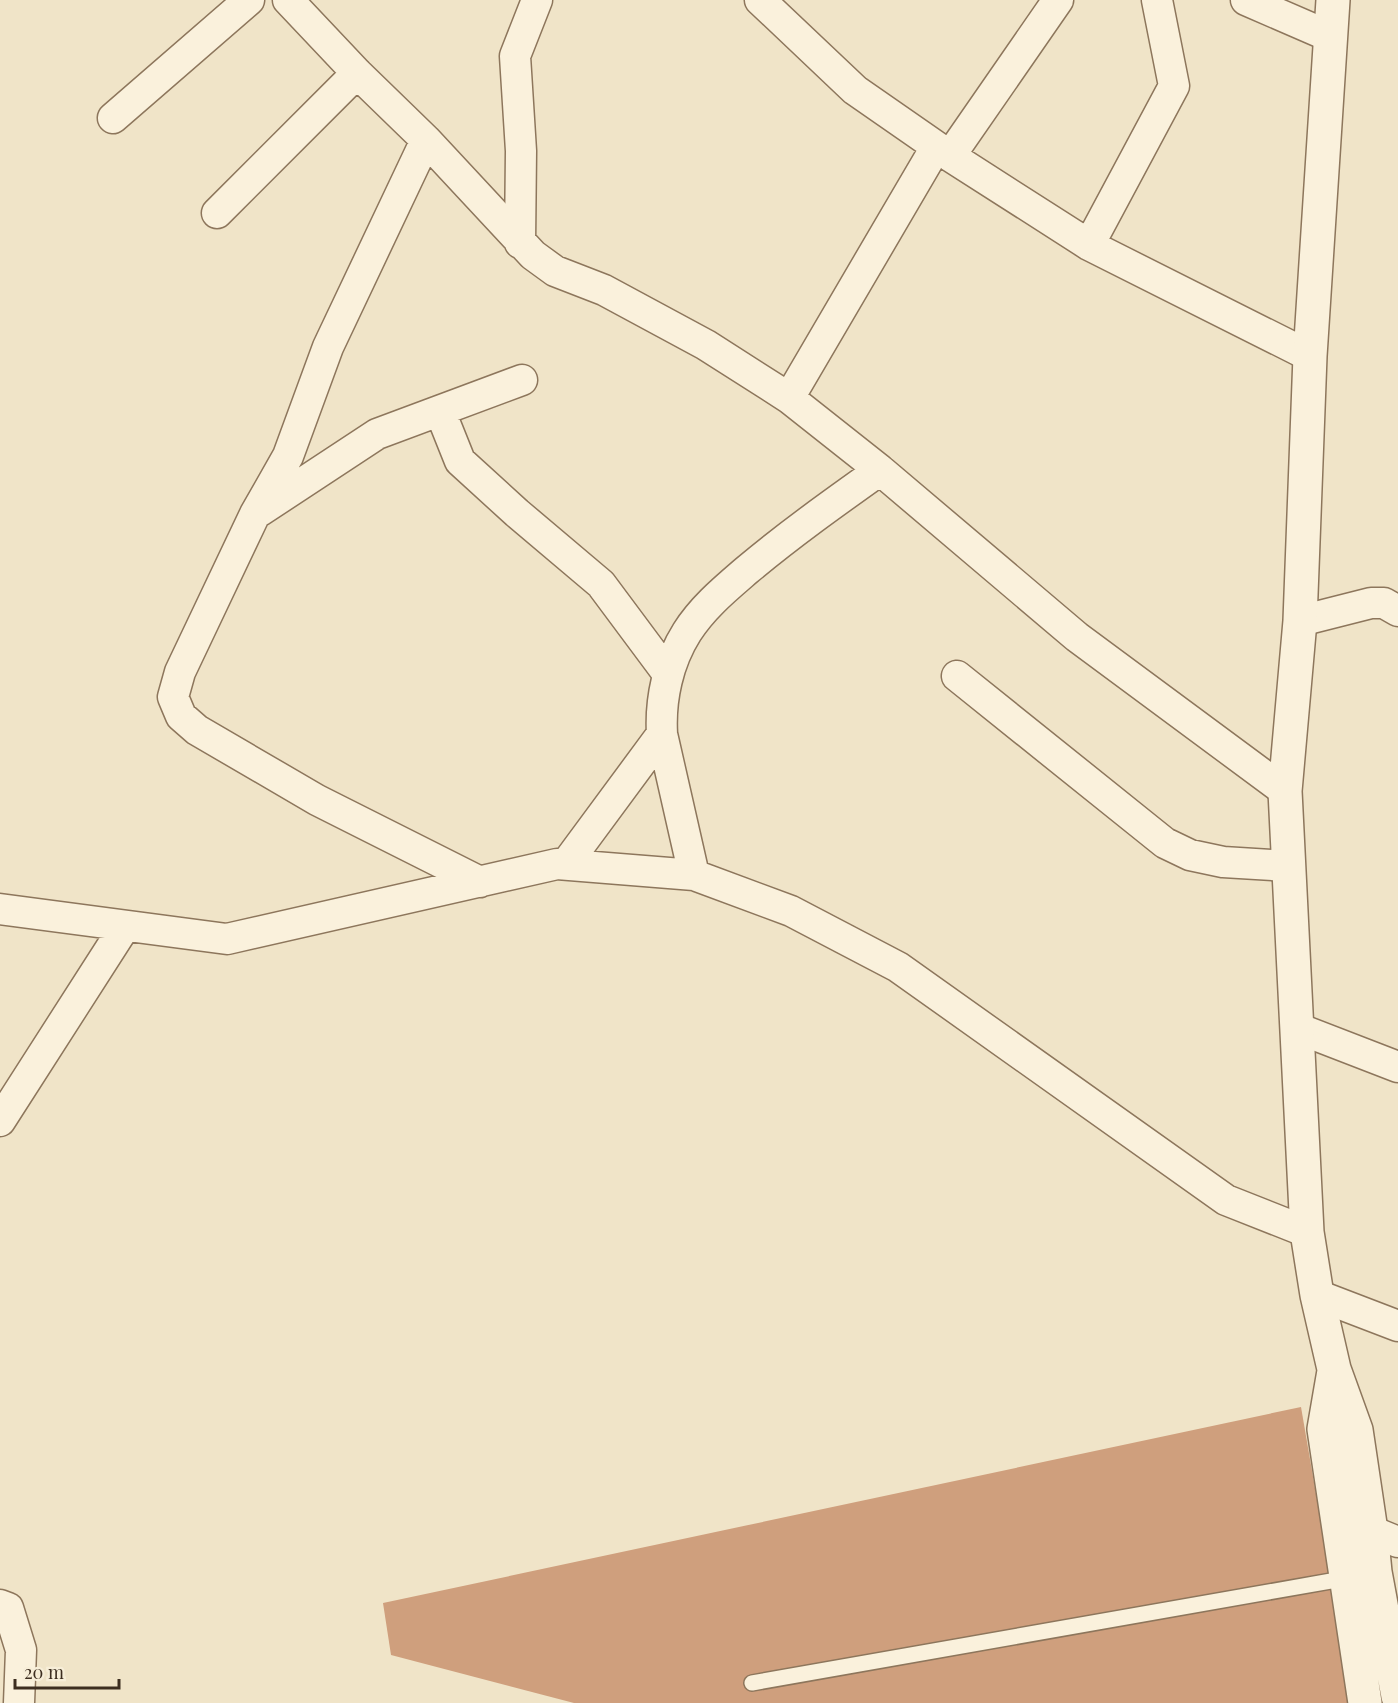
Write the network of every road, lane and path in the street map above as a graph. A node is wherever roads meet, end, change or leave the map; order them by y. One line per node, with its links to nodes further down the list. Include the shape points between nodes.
1 (249, 0): 11 (street)
2 (288, 0): 10 (street)
3 (537, 0): 15 (street, via 515,56 521,151)
4 (1058, 0): 13 (street)
5 (1156, 0): 16 (street, via 1174,86)
6 (1246, 0): 9 (street)
7 (1333, 0): 9 (street)
8 (773, 4): 13 (street, via 855,90)
9 (1329, 36): 17 (street)
10 (357, 73): 12 (street); 14 (street)
11 (113, 118)
12 (426, 140): 15 (street); 22 (street, via 328,347 288,456)
13 (943, 151): 16 (street); 19 (street)
14 (217, 213)
15 (520, 243): 19 (street, via 555,271 604,290 706,345)
16 (1089, 245): 17 (street)
17 (1310, 356): 24 (street)
18 (522, 380): 20 (street)
19 (789, 398): 21 (street)
20 (440, 411): 22 (street, via 377,434); 25 (street, via 460,461 601,584)
21 (880, 470): 25 (street, via 780,542 711,600 686,633); 28 (street, via 1077,637)
22 (255, 514): 32 (street, via 180,672 173,697 181,716 197,730 317,800)
23 (1398, 611): 24 (street, via 1384,603 1371,603)
24 (1300, 621): 28 (street)
25 (668, 674): 27 (street, via 661,713)
26 (957, 676): 30 (street, via 1165,843 1190,855 1223,862)
27 (662, 734): 29 (street); 31 (street)
28 (1285, 791): 30 (street)
29 (566, 864): 31 (street); 32 (street)
30 (1289, 866): 35 (street)
31 (694, 875): 38 (street, via 791,911 898,967 1226,1200)
32 (480, 882): 34 (street, via 227,939)
33 (0, 909): 34 (street)
34 (125, 926): 37 (street)
35 (1297, 1028): 36 (street); 38 (street)
36 (1398, 1067)
37 (0, 1121)
38 (1307, 1232): 39 (street)
39 (1317, 1295): 40 (street); 41 (street)
40 (1398, 1326)
41 (1334, 1369): 42 (street, via 1356,1430); 43 (street, via 1324,1429)
42 (1385, 1537): 43 (street)
43 (1360, 1575): 45 (lane); 46 (street); 48 (street)
44 (0, 1605): 47 (street, via 8,1608 21,1650)
45 (752, 1683)
46 (1398, 1696)
47 (19, 1703)
48 (1365, 1703)

